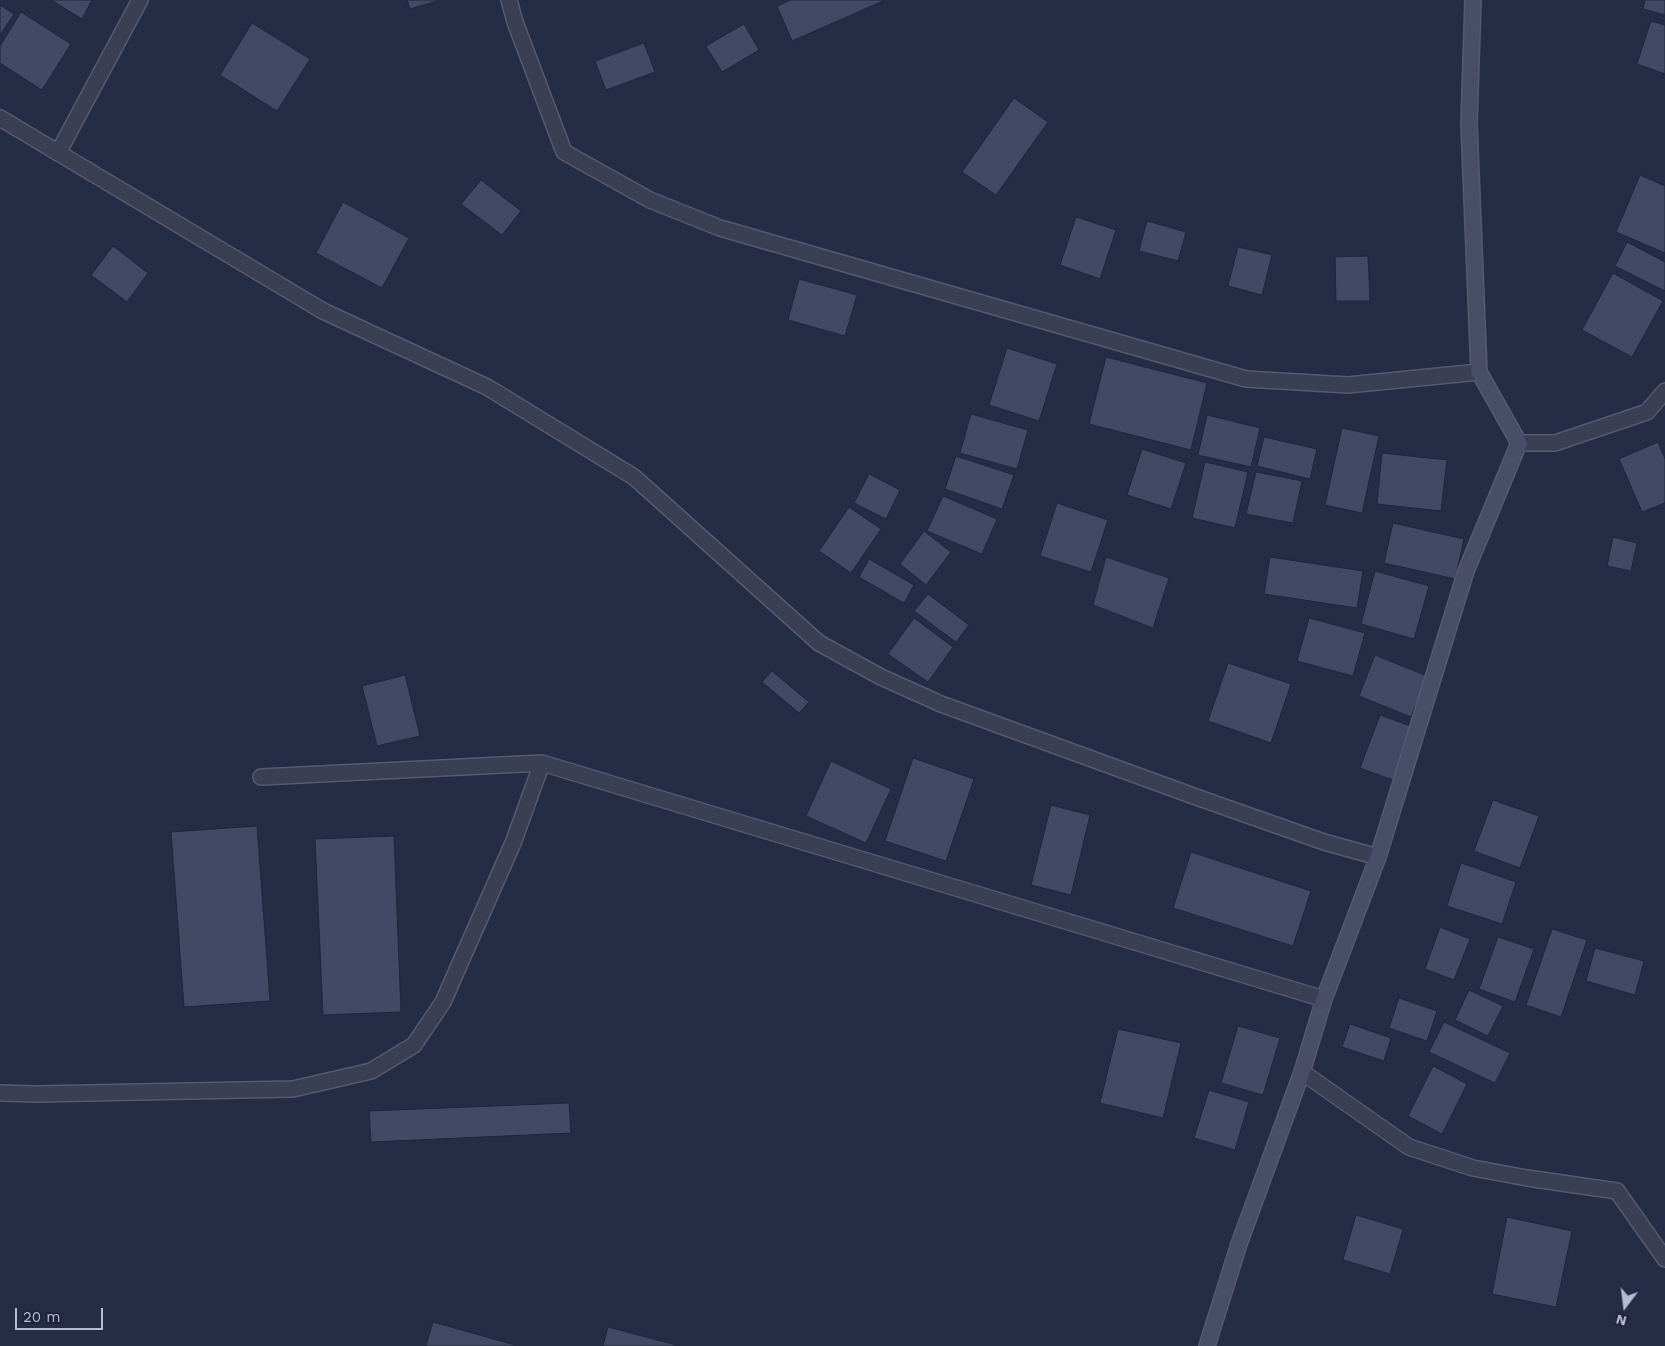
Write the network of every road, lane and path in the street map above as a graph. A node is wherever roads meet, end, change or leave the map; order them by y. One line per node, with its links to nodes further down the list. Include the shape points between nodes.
1 (140, 0): 5 (street)
2 (509, 0): 6 (street, via 564,152 650,200 720,228 1246,379 1348,385)
3 (1473, 0): 6 (street, via 1470,124)
4 (0, 118): 5 (street)
5 (58, 153): 11 (street, via 323,312 487,387 634,477 819,643 881,677 941,704 1199,798 1324,842)
6 (1478, 372): 8 (street)
7 (1665, 391): 8 (street, via 1647,412 1555,443)
8 (1518, 443): 11 (street, via 1466,570)
9 (542, 763): 10 (street); 12 (street); 14 (street, via 513,842 447,994 414,1045 371,1071 293,1089)
10 (261, 777)
11 (1378, 857): 12 (street)
12 (1324, 999): 13 (street)
13 (1302, 1072): 15 (street, via 1409,1147 1473,1168 1617,1191); 16 (street, via 1239,1244)
14 (0, 1092)
15 (1665, 1259)
16 (1207, 1346)

